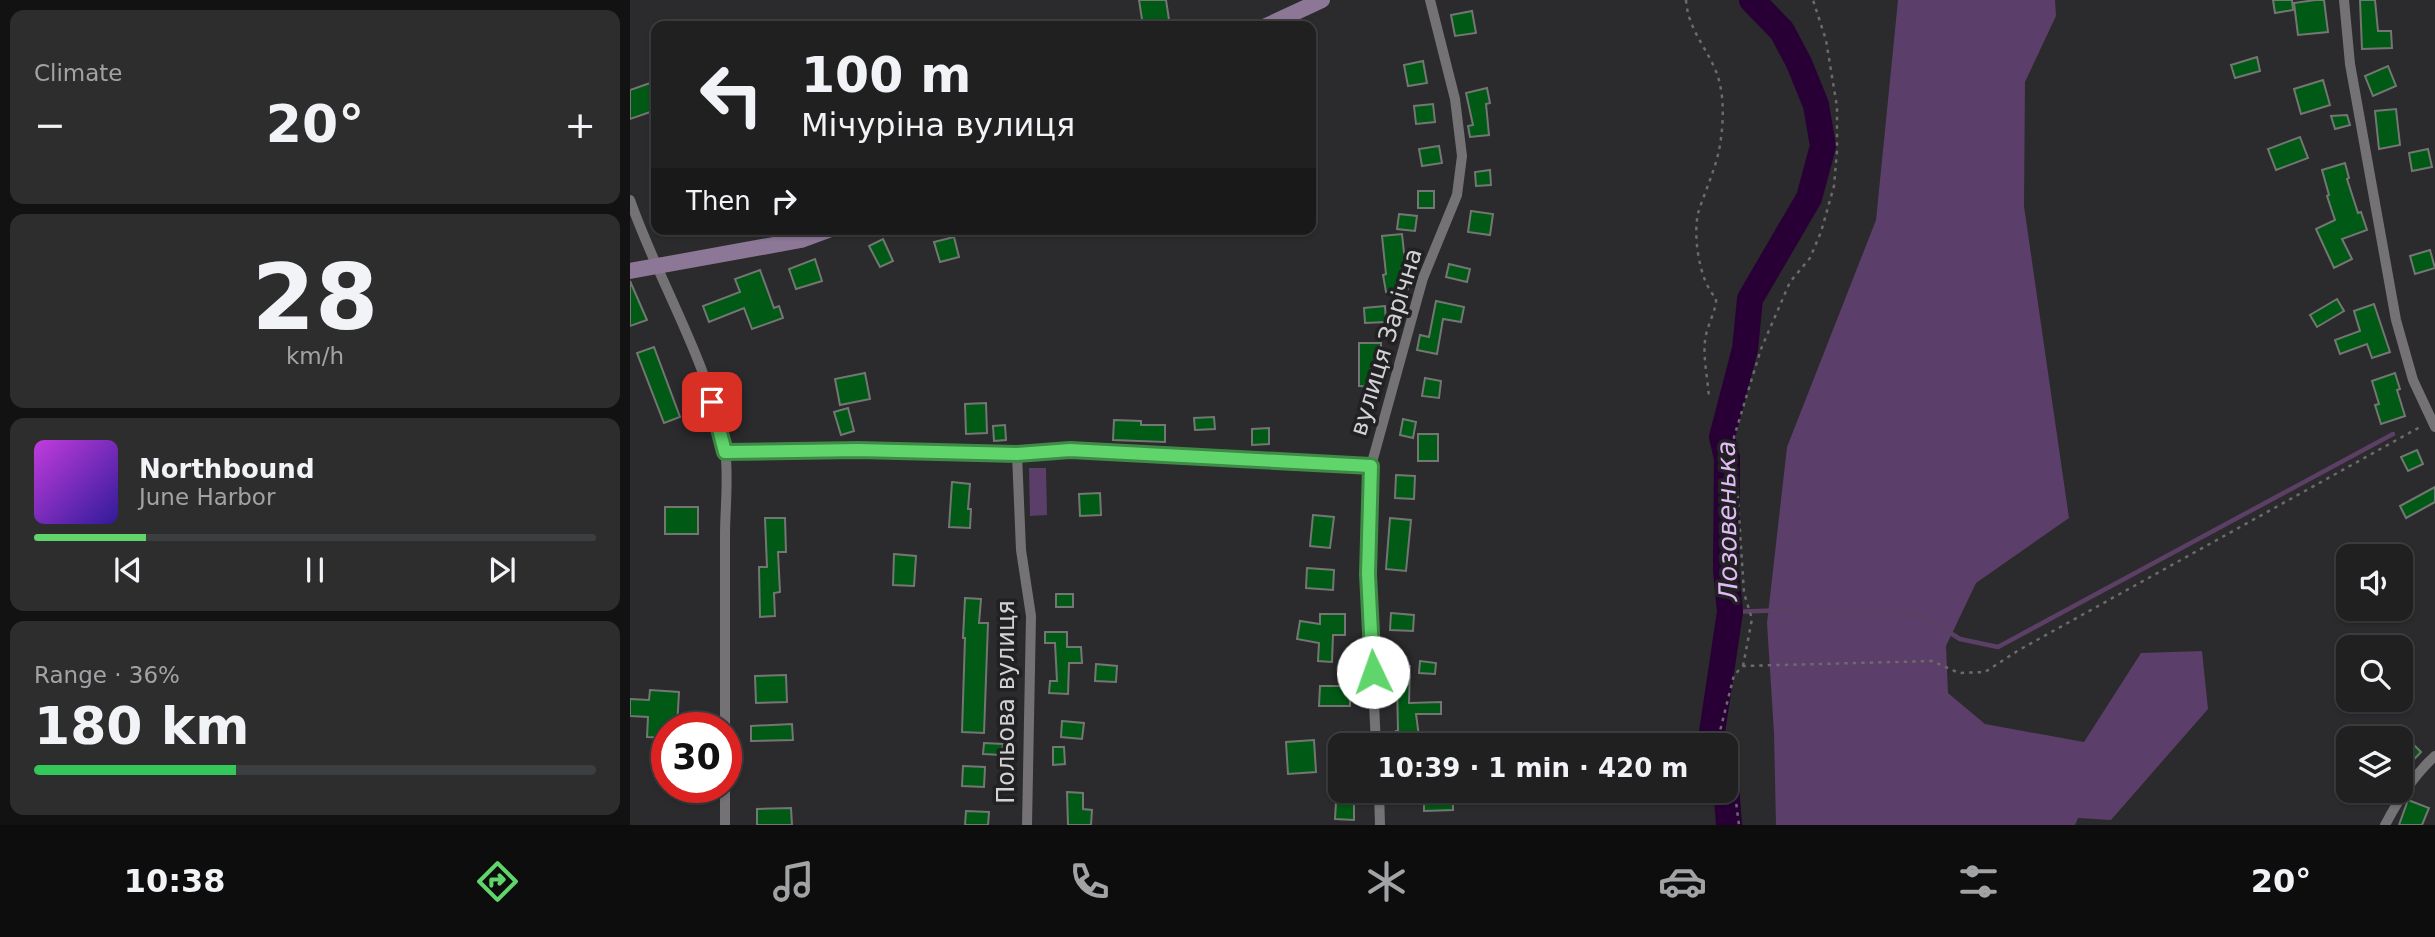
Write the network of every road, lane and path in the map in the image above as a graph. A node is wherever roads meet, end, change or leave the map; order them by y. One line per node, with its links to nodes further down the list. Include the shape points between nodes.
1 (1322, 0): 6 (street)
2 (1430, 0): 15 (street, вулиця Зарічна, via 1455,99 1462,156 1457,195 1423,278)
3 (1686, 0): 11 (path, via 1689,21 1716,71 1722,96 1721,138 1697,219 1705,282 1716,298 1704,346)
4 (1812, 0): 16 (path, via 1826,40 1837,107 1834,186 1810,258 1790,282 1761,349 1734,437 1744,593 1752,619)
5 (2344, 0): 12 (street, via 2350,64 2396,320 2413,380)
6 (1277, 21)
7 (630, 200): 9 (street)
8 (815, 235): 9 (street)
9 (657, 265): 10 (street); 13 (street, via 703,376)
10 (630, 271)
11 (1709, 398)
12 (2433, 424): 16 (path, via 1985,672 1959,673 1932,661)
13 (725, 452): 14 (street); 17 (street)
14 (1017, 454): 15 (street, via 1129,452); 25 (street, Польова вулиця, via 1021,550 1031,616)
15 (1371, 466): 18 (street, вулиця Зарічна, via 1368,574)
16 (1743, 666): 19 (path, via 1734,675)
17 (725, 712)
18 (1375, 733)
19 (1720, 733)
20 (2435, 757): 28 (street, via 2401,795)
21 (725, 803): 24 (street)
22 (1379, 803): 26 (street)
23 (1736, 803): 27 (path)
24 (725, 825)
25 (1027, 825)
26 (1380, 825)
27 (1739, 825)
28 (2385, 825)

